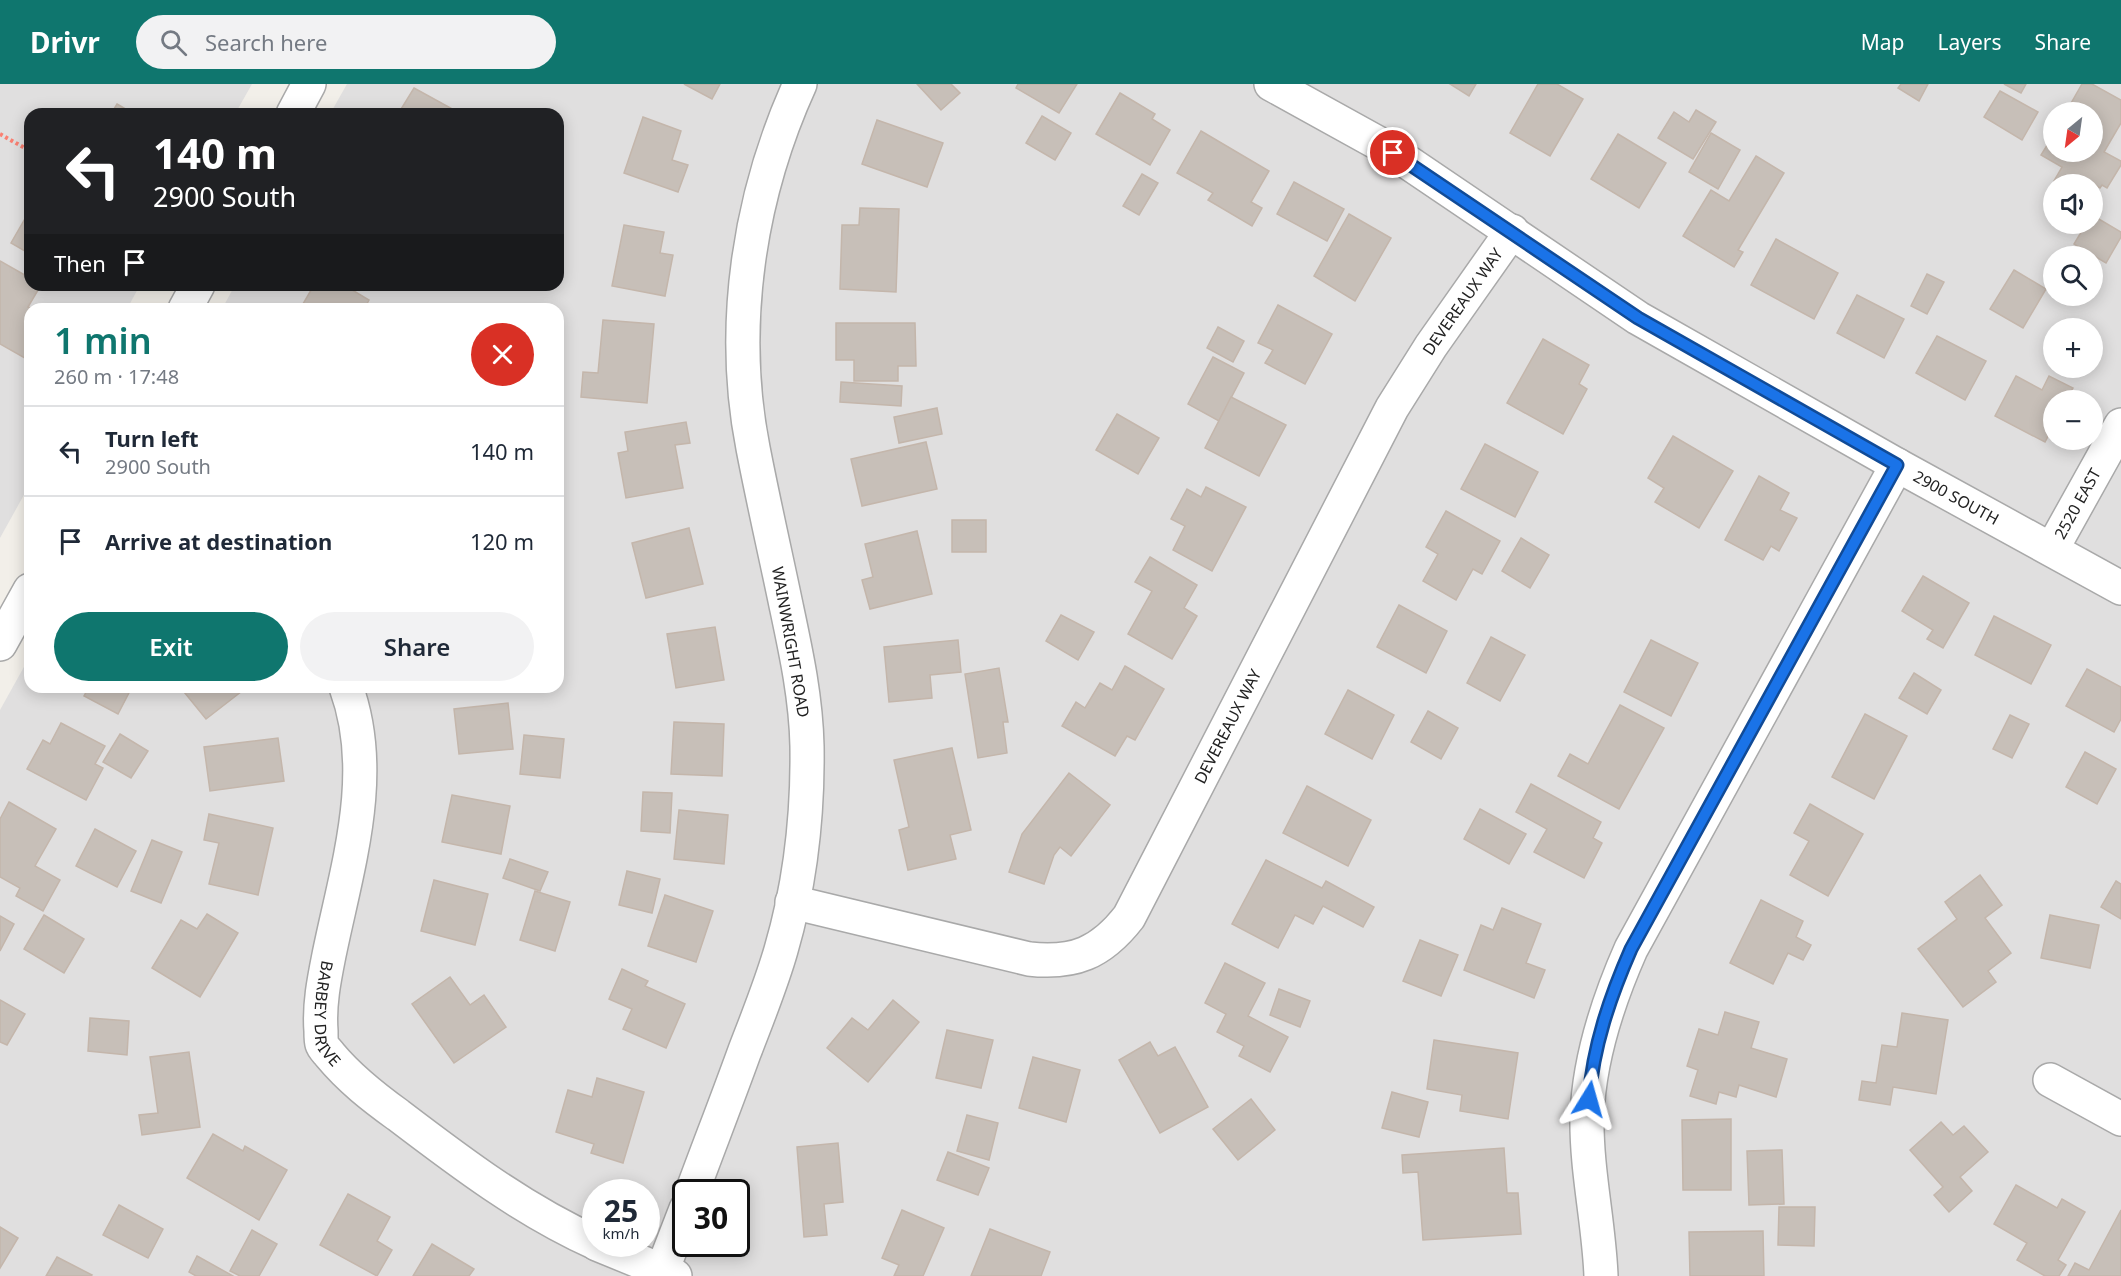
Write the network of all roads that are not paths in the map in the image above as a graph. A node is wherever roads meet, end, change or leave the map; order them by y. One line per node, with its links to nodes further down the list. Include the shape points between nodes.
1 (309, 84): 4 (street)
2 (800, 84): 13 (street, WAINWRIGHT ROAD, via 771,159 759,205 747,276 743,349 752,444 803,694 806,795)
3 (1271, 84): 5 (street, 2900 SOUTH, via 1376,142)
4 (295, 108)
5 (1512, 231): 7 (street, 2900 SOUTH, via 1638,318); 13 (street, DEVEREAUX WAY, via 1392,408 1129,917 1118,931 1090,952 1050,961)
6 (2121, 424): 8 (street, 2520 EAST)
7 (1897, 465): 8 (street, 2900 SOUTH); 21 (street, via 1616,981 1597,1047 1587,1116)
8 (2052, 549): 9 (street, 2900 SOUTH)
9 (2121, 588)
10 (24, 601): 11 (street)
11 (0, 644)
12 (348, 693): 17 (street, BARBEY DRIVE, via 356,723 360,791 322,988 322,1044 362,1088 480,1177)
13 (792, 902): 16 (street, WAINWRIGHT ROAD, via 766,994)
14 (2050, 1080): 15 (street)
15 (2121, 1119)
16 (697, 1179)
17 (582, 1236)
18 (629, 1257): 20 (street, BARBEY DRIVE)
19 (673, 1257): 20 (street)
20 (669, 1274)
21 (1601, 1276)

